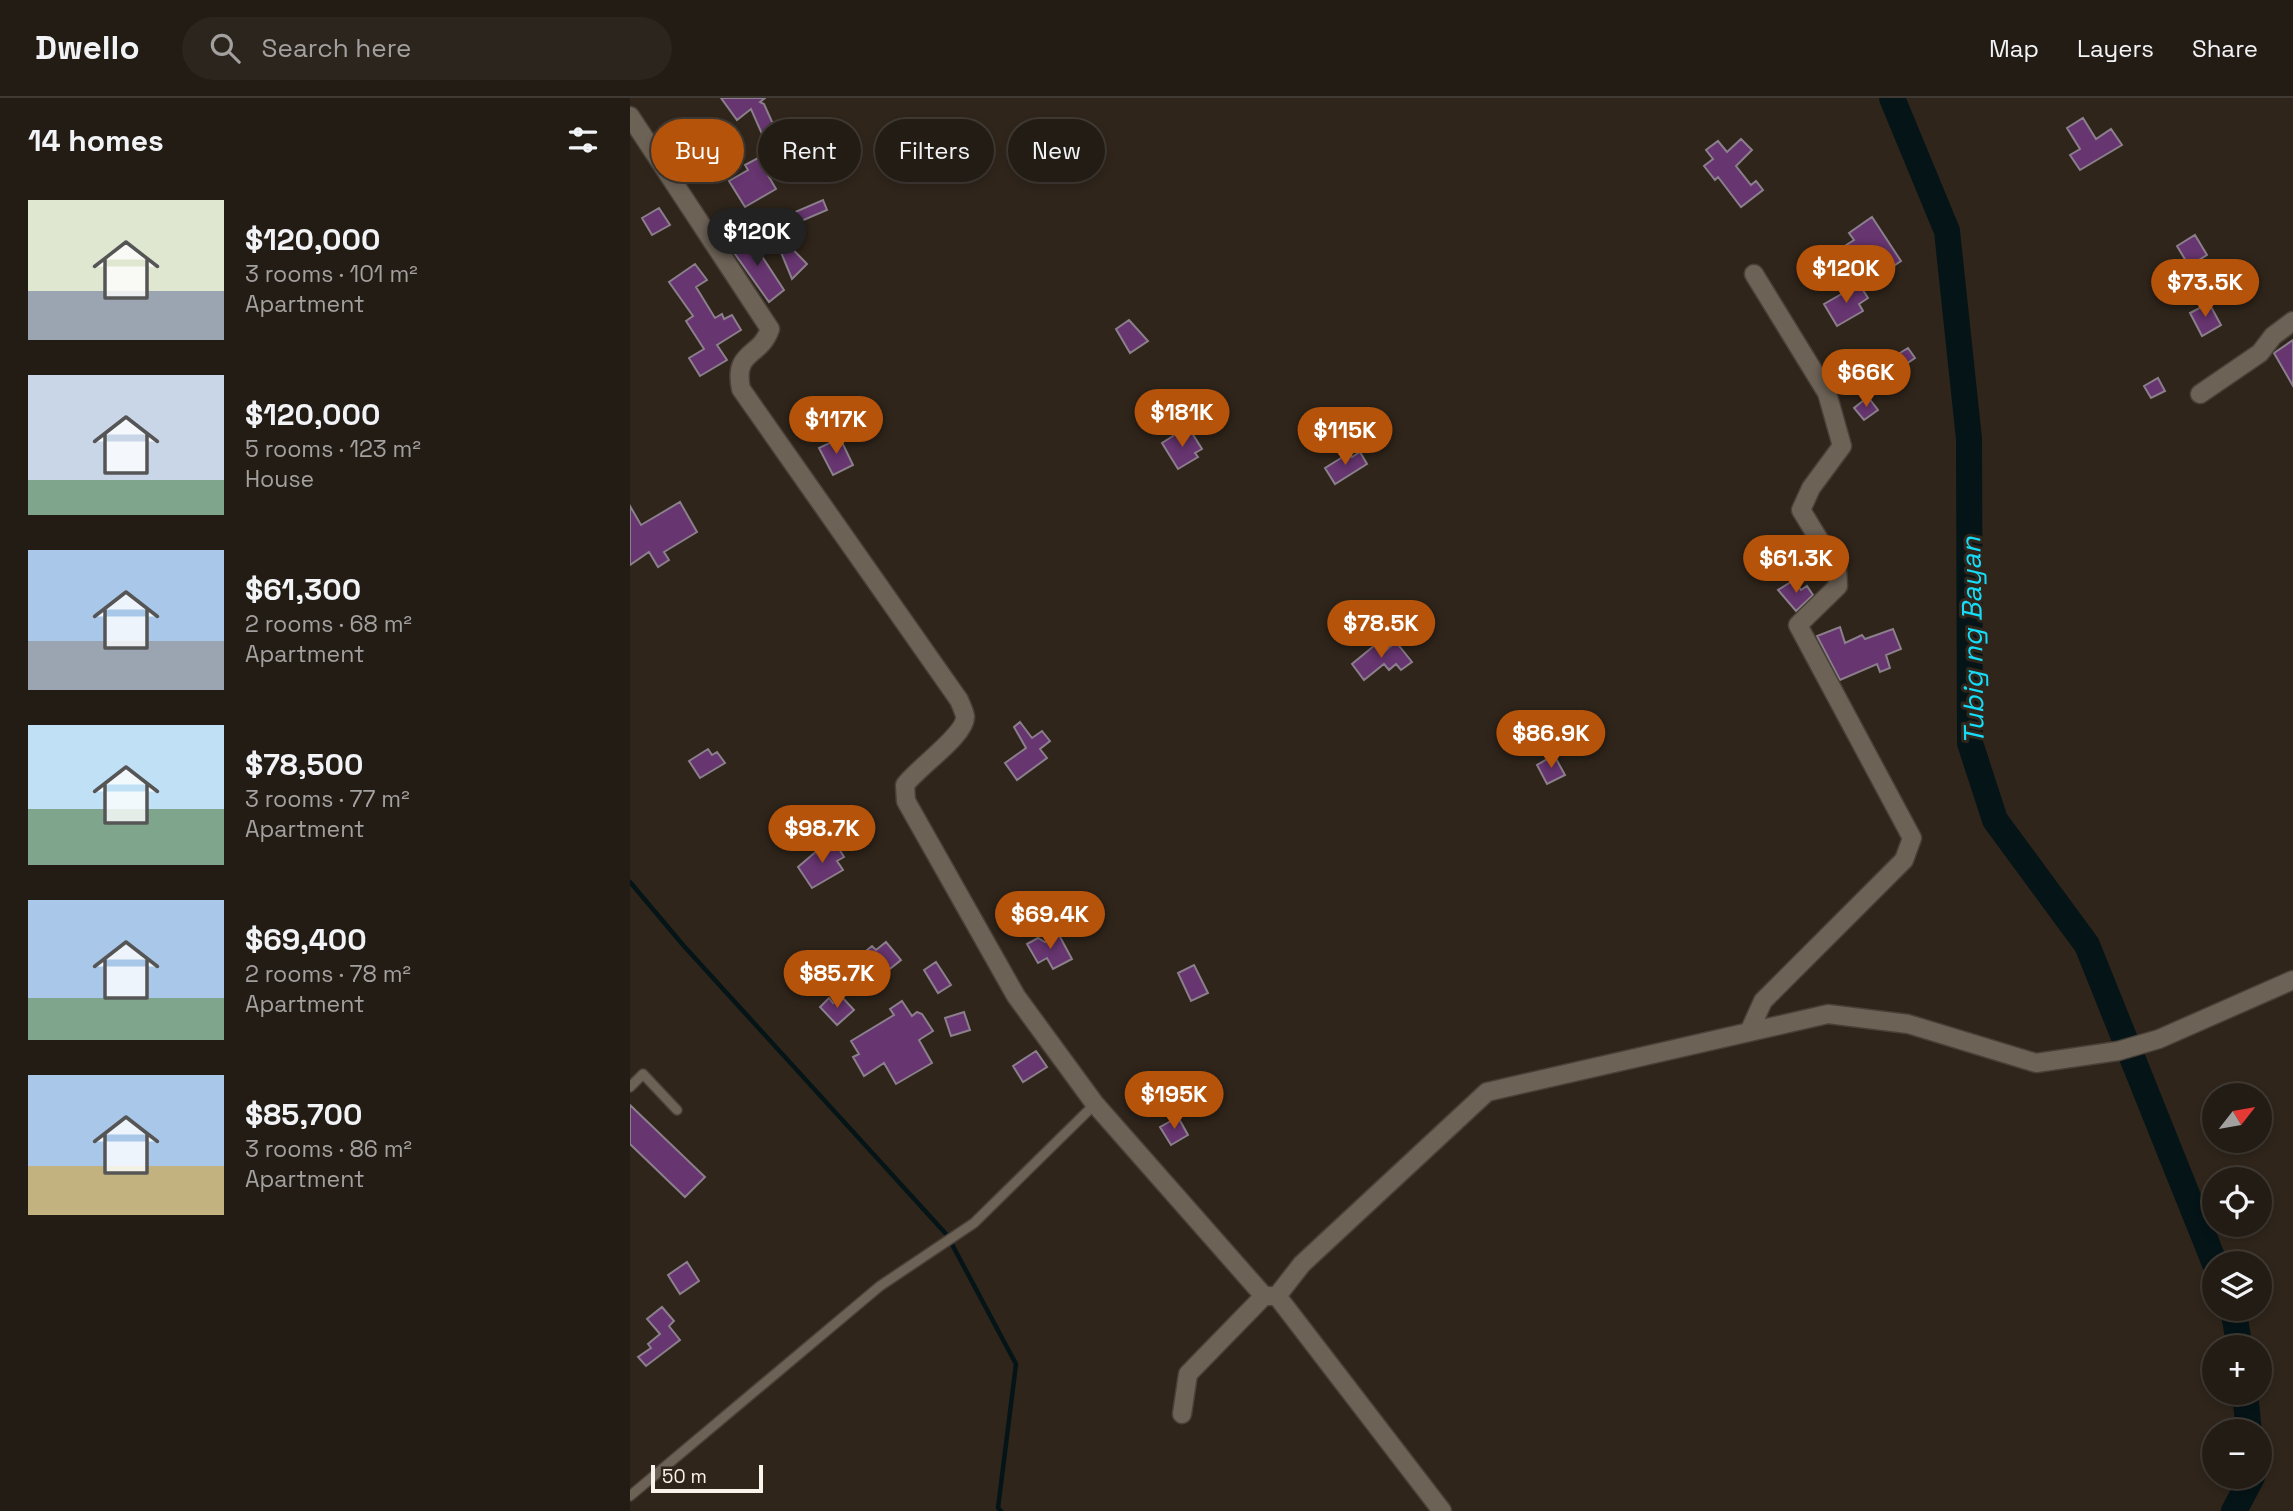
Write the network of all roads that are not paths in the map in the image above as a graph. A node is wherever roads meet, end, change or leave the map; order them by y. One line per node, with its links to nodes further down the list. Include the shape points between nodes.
1 (630, 116): 8 (street, via 770,329 767,339 741,361 741,389 959,700 965,718 961,731 909,778 906,802 1016,996)
2 (1755, 274): 6 (street, via 1827,393 1842,446 1801,510 1837,569 1838,586 1798,625 1912,838 1904,860 1763,1001)
3 (2293, 321): 4 (street, via 2260,353)
4 (2200, 394)
5 (2293, 980): 6 (street, via 2159,1039 2118,1051 2036,1063 1908,1024 1828,1014)
6 (1749, 1032): 10 (street, via 1487,1093)
7 (630, 1087): 9 (lane, via 643,1074)
8 (1095, 1104): 10 (street); 12 (lane, via 974,1223 880,1286)
9 (677, 1110)
10 (1270, 1296): 11 (street, via 1188,1374); 13 (street)
11 (1182, 1414)
12 (630, 1496)
13 (1442, 1511)

